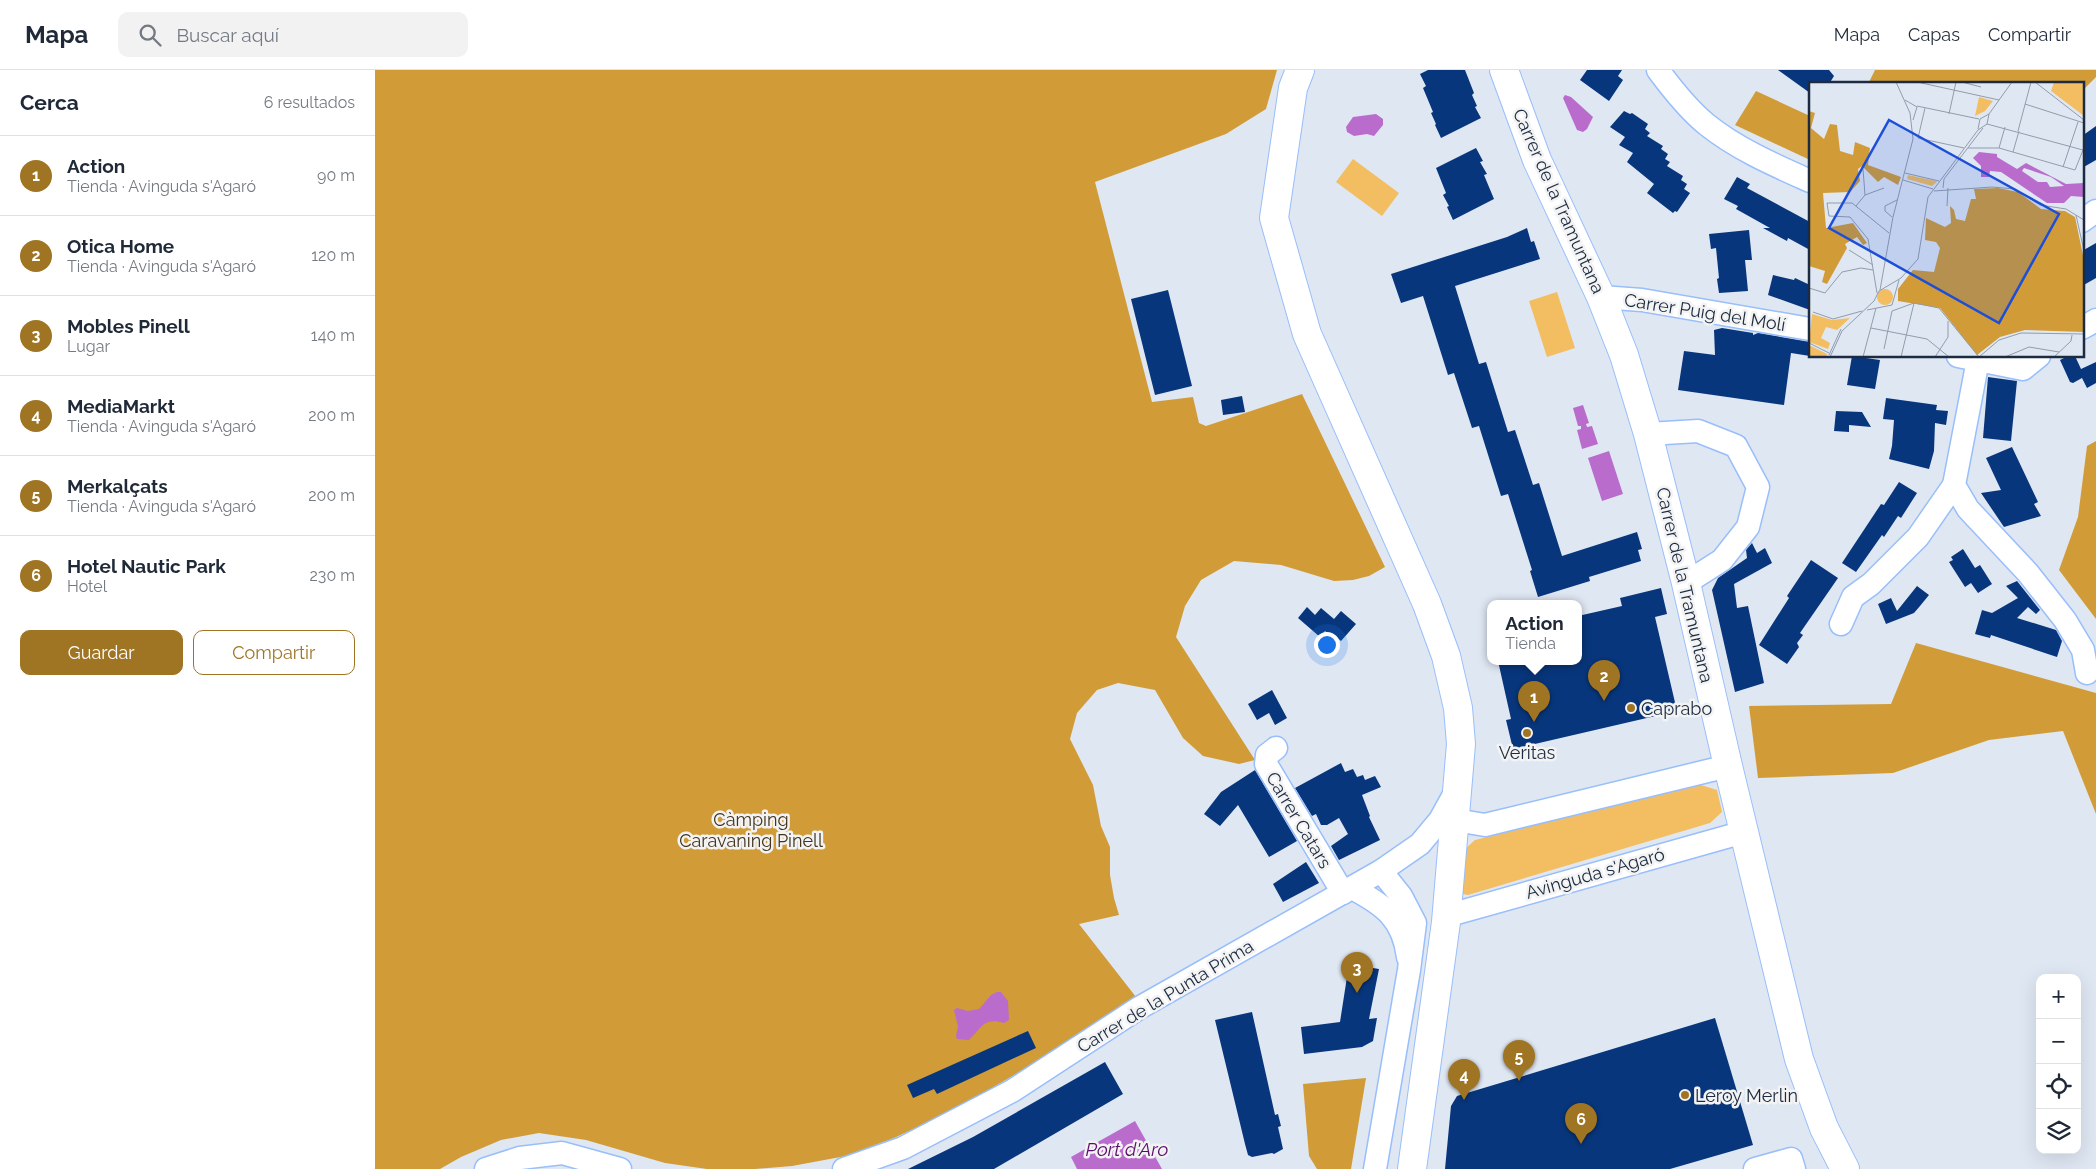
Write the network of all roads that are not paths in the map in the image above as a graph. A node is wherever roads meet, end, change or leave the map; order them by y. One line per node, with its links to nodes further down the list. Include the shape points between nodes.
1 (1300, 70): 20 (main road, via 1293,88 1274,218 1307,334 1427,604 1446,656 1458,708 1461,744)
2 (1504, 70): 7 (main road, Carrer de la Tramuntana, via 1537,160)
3 (1658, 70): 4 (street, via 1672,90 1706,124 1747,152)
4 (1809, 181)
5 (2096, 211): 6 (street)
6 (2083, 220)
7 (1601, 297): 10 (street, Carrer Puig del Molí, via 1642,300); 13 (main road, Carrer de la Tramuntana, via 1624,355)
8 (2096, 320): 9 (street)
9 (2083, 327)
10 (1809, 329)
11 (1968, 358): 12 (street, via 2023,369); 14 (street)
12 (2037, 358)
13 (1649, 434): 15 (main road, Carrer de la Tramuntana); 15 (street, via 1698,431 1736,446 1758,487 1748,527 1722,560)
14 (1954, 484): 16 (street, via 1918,537 1871,584 1853,597); 17 (street, via 1968,509 2028,573 2065,620 2083,650)
15 (1686, 583): 19 (main road, Carrer de la Tramuntana)
16 (1841, 624)
17 (2087, 673)
18 (1276, 748): 24 (street, Carrer Catars, via 1267,755 1266,764)
19 (1727, 766): 21 (street, via 1485,825); 22 (main road, Carrer de la Tramuntana)
20 (1458, 788): 21 (main road); 23 (street, Carrer de la Punta Prima, via 1440,820 1420,844)
21 (1455, 820): 25 (main road)
22 (1744, 832): 25 (street, Avinguda s'Agaró); 35 (main road, Carrer de la Tramuntana, via 1799,1059 1824,1128)
23 (1381, 871): 24 (street, Carrer de la Punta Prima); 26 (street, via 1401,896 1415,924)
24 (1347, 890): 26 (street, via 1380,903 1395,920 1406,943); 31 (street, Carrer de la Punta Prima, via 1139,1008 1012,1091 903,1148)
25 (1446, 916): 27 (main road)
26 (1409, 970): 27 (street); 32 (street)
27 (1438, 975): 33 (main road)
28 (1793, 1164): 34 (street)
29 (486, 1169): 30 (street, via 520,1158 562,1154)
30 (620, 1169)
31 (844, 1169)
32 (1375, 1169)
33 (1412, 1169)
34 (1755, 1169)
35 (1845, 1169)

